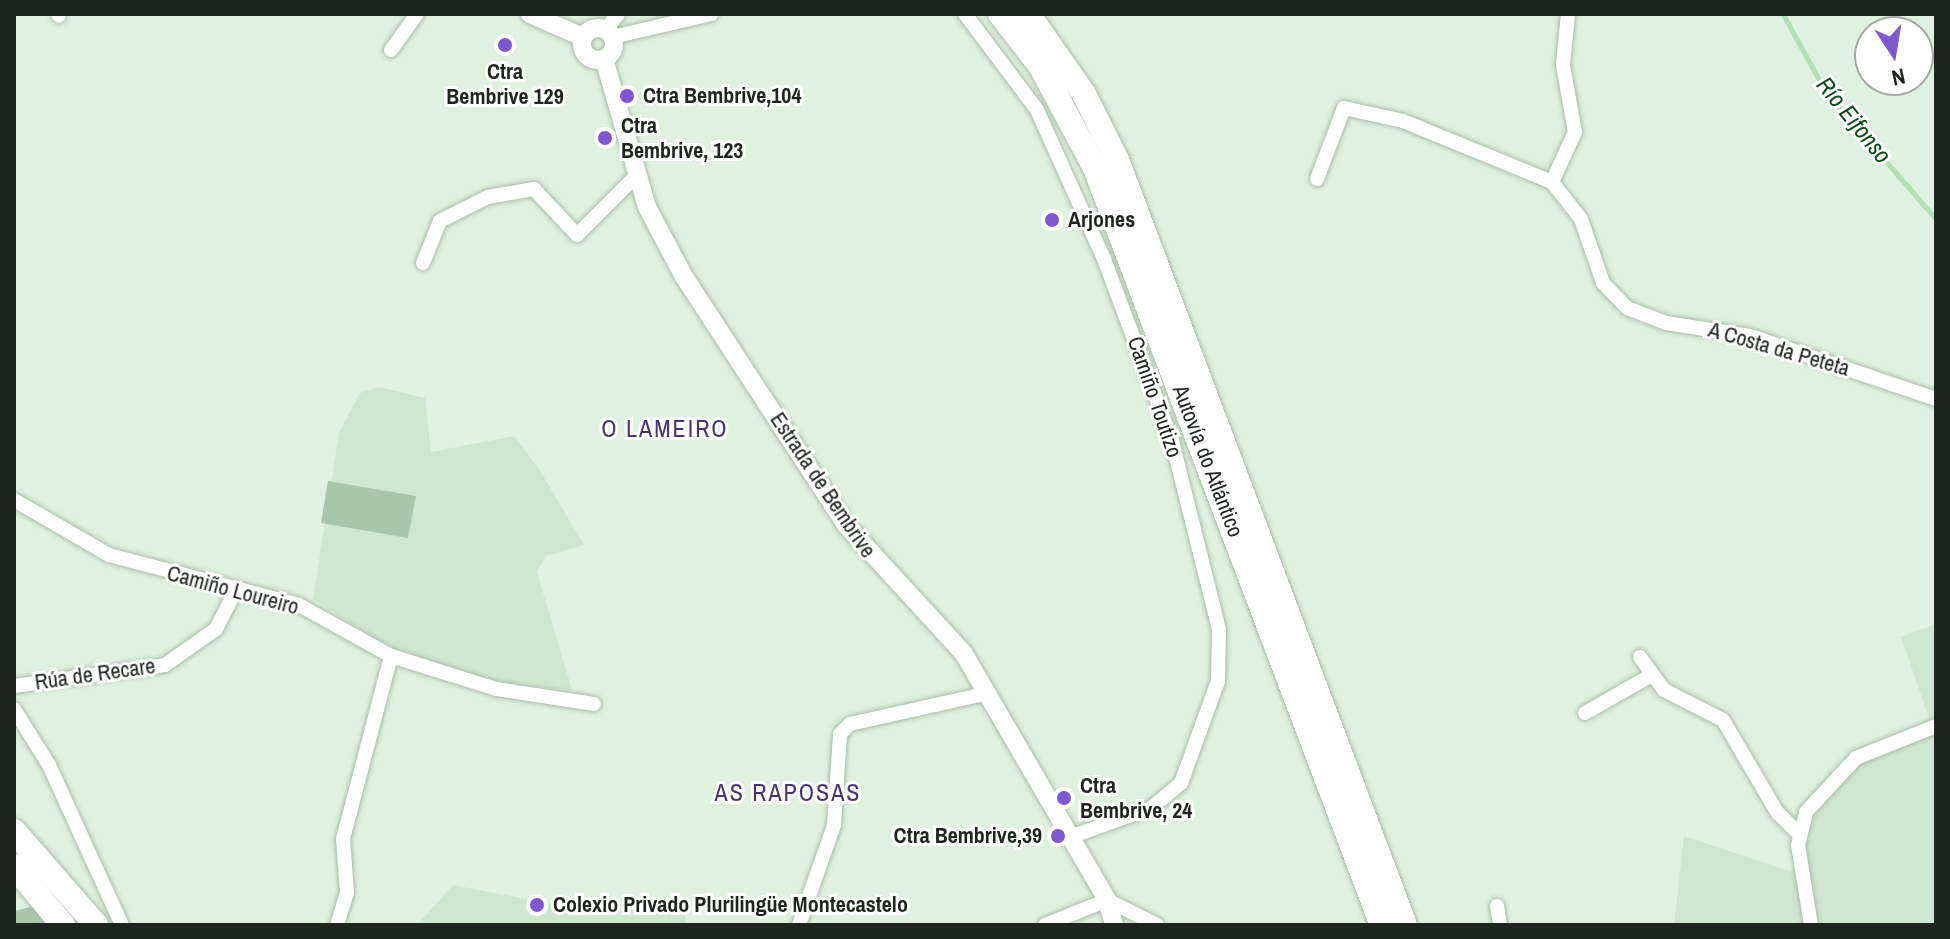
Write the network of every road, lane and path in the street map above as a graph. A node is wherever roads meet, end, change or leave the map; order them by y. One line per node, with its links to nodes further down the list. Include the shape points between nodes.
1 (417, 14): 11 (street)
2 (530, 14): 10 (street)
3 (618, 14): 9 (street)
4 (711, 14): 9 (street)
5 (965, 14): 31 (street, Camiño Toutizo, via 1037,110 1104,259 1172,441 1219,629 1218,681 1181,783 1151,808)
6 (1000, 14): 43 (highway, Autovía do Atlántico, via 1063,104 1126,243)
7 (1028, 14): 44 (highway, Autovía do Atlántico, via 1084,94 1117,160)
8 (1568, 14): 15 (street, via 1563,65 1575,132)
9 (609, 33): 10 (street); 12 (street)
10 (583, 37): 12 (street, via 588,57)
11 (391, 50)
12 (604, 59): 13 (street, Estrada de Bembrive)
13 (636, 176): 16 (street, via 577,235 534,189 488,197 440,221); 24 (street, Estrada de Bembrive, via 683,275 846,525 945,630)
14 (1317, 179): 15 (street, via 1337,114 1351,106)
15 (1552, 182): 17 (street, A Costa da Peteta, via 1581,219 1603,283 1627,308 1666,323 1750,336)
16 (423, 263)
17 (1936, 399)
18 (14, 500): 19 (street, Camiño Loureiro, via 109,555)
19 (236, 590): 20 (street, Camiño Loureiro, via 299,605); 23 (street, Rúa de Recare, via 216,629 165,665)
20 (391, 656): 25 (street, Camiño Loureiro, via 496,689); 38 (street, via 343,839 347,893)
21 (1640, 657): 22 (street)
22 (1650, 676): 27 (street); 30 (street, via 1677,699 1723,720 1777,812)
23 (14, 686)
24 (989, 693): 31 (street, Estrada de Bembrive); 39 (street, via 850,724 840,734 834,825)
25 (594, 704)
26 (14, 709): 37 (street, via 49,765)
27 (1585, 713)
28 (1936, 726): 30 (street, via 1837,771)
29 (14, 831): 36 (highway)
30 (1798, 833): 46 (street)
31 (1070, 837): 33 (street, Estrada de Bembrive)
32 (14, 866): 35 (highway)
33 (1107, 900): 40 (street); 41 (street, Estrada de Bembrive); 42 (street)
34 (1497, 906): 45 (street)
35 (63, 925)
36 (96, 925)
37 (122, 925)
38 (337, 925)
39 (799, 925)
40 (1045, 925)
41 (1114, 925)
42 (1157, 925)
43 (1382, 925)
44 (1405, 925)
45 (1500, 925)
46 (1811, 925)

